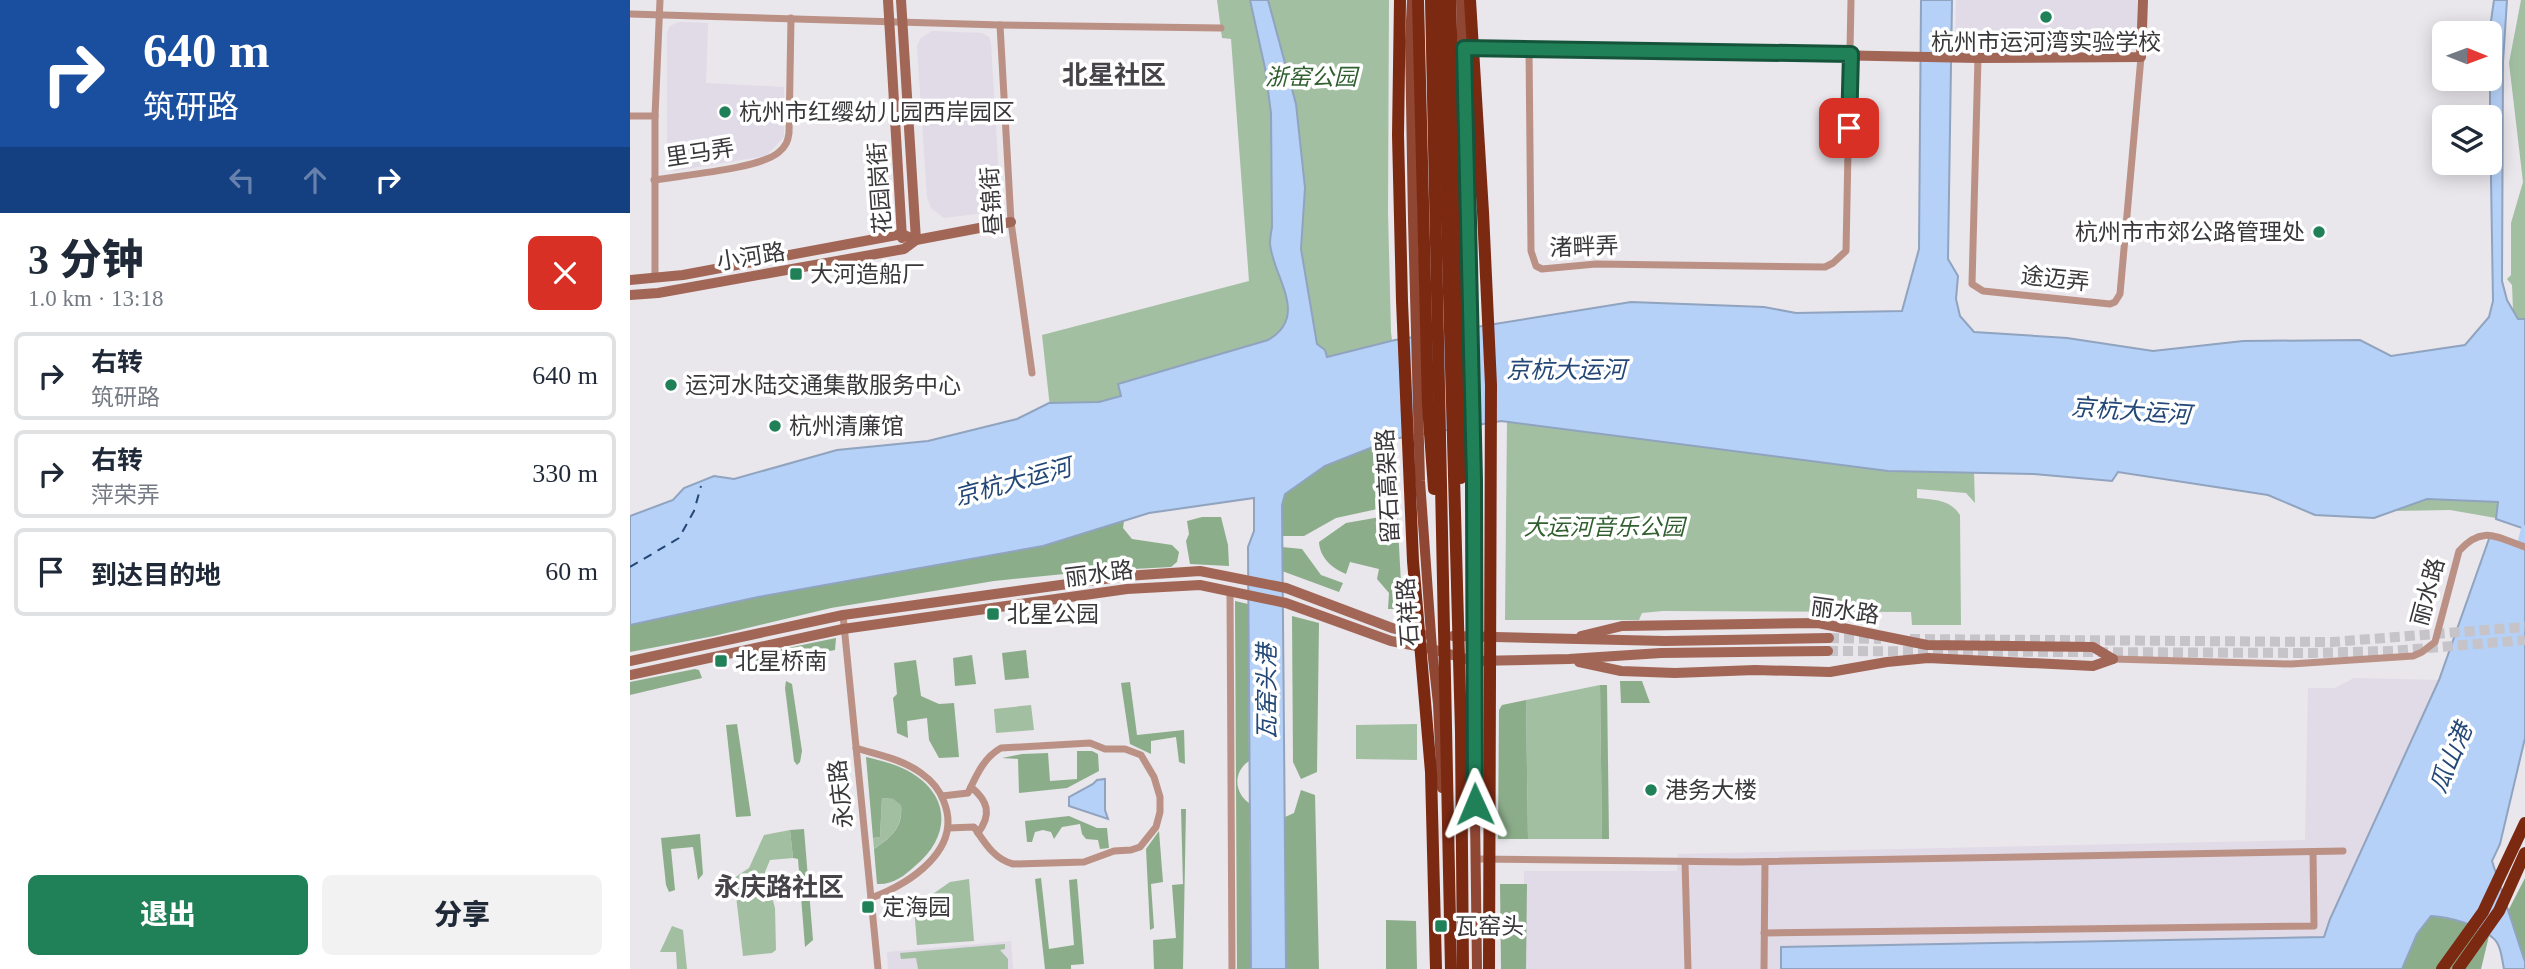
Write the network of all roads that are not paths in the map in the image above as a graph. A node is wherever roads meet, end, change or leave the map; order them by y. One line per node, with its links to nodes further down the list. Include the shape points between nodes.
1 (660, 0): 15 (street)
2 (888, 0): 17 (main road, 花园岗街)
3 (901, 0): 18 (main road, 花园岗街)
4 (1400, 0): 70 (highway, 留石高架路, via 1402,301 1413,561 1430,772)
5 (1412, 0): 43 (main road, 石祥路, via 1415,299)
6 (1418, 0): 37 (highway, via 1428,405)
7 (1430, 0): 37 (highway)
8 (1441, 0): 39 (highway)
9 (1450, 0): 39 (highway, via 1463,409)
10 (1461, 0): 21 (main road)
11 (1470, 0): 74 (highway, via 1490,385)
12 (1851, 0): 23 (street)
13 (2143, 0): 24 (main road)
14 (630, 14): 15 (street)
15 (659, 15): 16 (street); 27 (street)
16 (791, 18): 17 (street); 28 (street, 里马弄, via 789,132 781,151 761,162)
17 (889, 20): 18 (street); 30 (main road, 花园岗街)
18 (901, 21): 19 (street); 31 (main road, 花园岗街)
19 (1000, 25): 20 (street); 29 (street, 昼锦街)
20 (1221, 28)
21 (1464, 48): 22 (main road); 44 (main road)
22 (1529, 49): 23 (main road); 23 (street, 渚畔弄, via 1531,251 1536,266 1542,269 1596,264 1818,268 1833,263 1846,251)
23 (1851, 54): 25 (main road)
24 (2141, 57): 25 (main road); 25 (street, 途迈弄, via 2120,294 2110,304 1983,291 1972,284)
25 (1978, 58)
26 (630, 116): 27 (street)
27 (655, 116): 28 (street)
28 (654, 180): 33 (street)
29 (1011, 222): 31 (main road, 小河路); 36 (street, 昼锦街)
30 (902, 234): 31 (main road); 32 (main road, 花园岗街); 33 (main road, 小河路)
31 (916, 240): 32 (main road, 小河路)
32 (904, 249): 35 (main road, 小河路)
33 (655, 278): 34 (main road, 小河路)
34 (630, 280)
35 (630, 295)
36 (1031, 373)
37 (1441, 545): 71 (highway, via 1451,913)
38 (2525, 547): 49 (street, 丽水路, via 2490,536 2469,540 2459,551 2435,642 2413,656 2291,664)
39 (1457, 562): 72 (highway)
40 (1230, 590): 42 (main road, 丽水路, via 1200,585 1127,589); 47 (main road, 丽水路, via 1286,603 1391,641); 69 (street)
41 (843, 615): 42 (street, 永庆路); 43 (main road, 丽水路, via 1126,576 1200,571 1286,588 1392,628); 51 (main road, 丽水路)
42 (843, 629): 53 (main road, 丽水路); 54 (street, 永庆路)
43 (1431, 636): 44 (main road, 丽水路); 47 (main road, 石祥路)
44 (1474, 636): 46 (main road, 丽水路); 52 (main road)
45 (1829, 638): 46 (main road, 丽水路)
46 (1569, 639): 49 (main road, 丽水路, via 1622,626 1818,623 1927,645 2093,647)
47 (1432, 649): 52 (main road, 丽水路); 71 (main road, 石祥路)
48 (1828, 651): 50 (main road, 丽水路, via 1661,653)
49 (2113, 659): 50 (main road, 丽水路, via 2093,666 1928,658 1830,671 1675,673 1621,671)
50 (1569, 660): 52 (main road, 丽水路)
51 (630, 661)
52 (1473, 661): 63 (main road)
53 (630, 675)
54 (856, 748): 56 (street, via 911,767); 66 (street, 永庆路)
55 (971, 787): 56 (street, via 968,793); 59 (street, via 987,807); 59 (street, via 988,759 1001,748 1090,744 1141,755 1160,797 1156,827 1140,847 1084,862 1002,861)
56 (942, 796): 58 (street)
57 (2525, 823): 77 (highway, via 2483,912)
58 (948, 828): 59 (street, via 974,827); 66 (street, via 940,849 921,870)
59 (978, 833)
60 (2343, 851): 61 (street)
61 (2313, 852): 65 (street); 67 (street, via 2314,926)
62 (2525, 853): 78 (highway, via 2499,911)
63 (1476, 859): 64 (street); 73 (main road)
64 (1685, 862): 65 (street); 75 (street)
65 (1765, 862): 67 (street)
66 (871, 898): 68 (street, 永庆路)
67 (1765, 933): 76 (street)
68 (878, 969)
69 (1232, 969)
70 (1436, 969)
71 (1448, 969)
72 (1463, 969)
73 (1477, 969)
74 (1489, 969)
75 (1688, 969)
76 (1764, 969)
77 (2442, 969)
78 (2458, 969)

